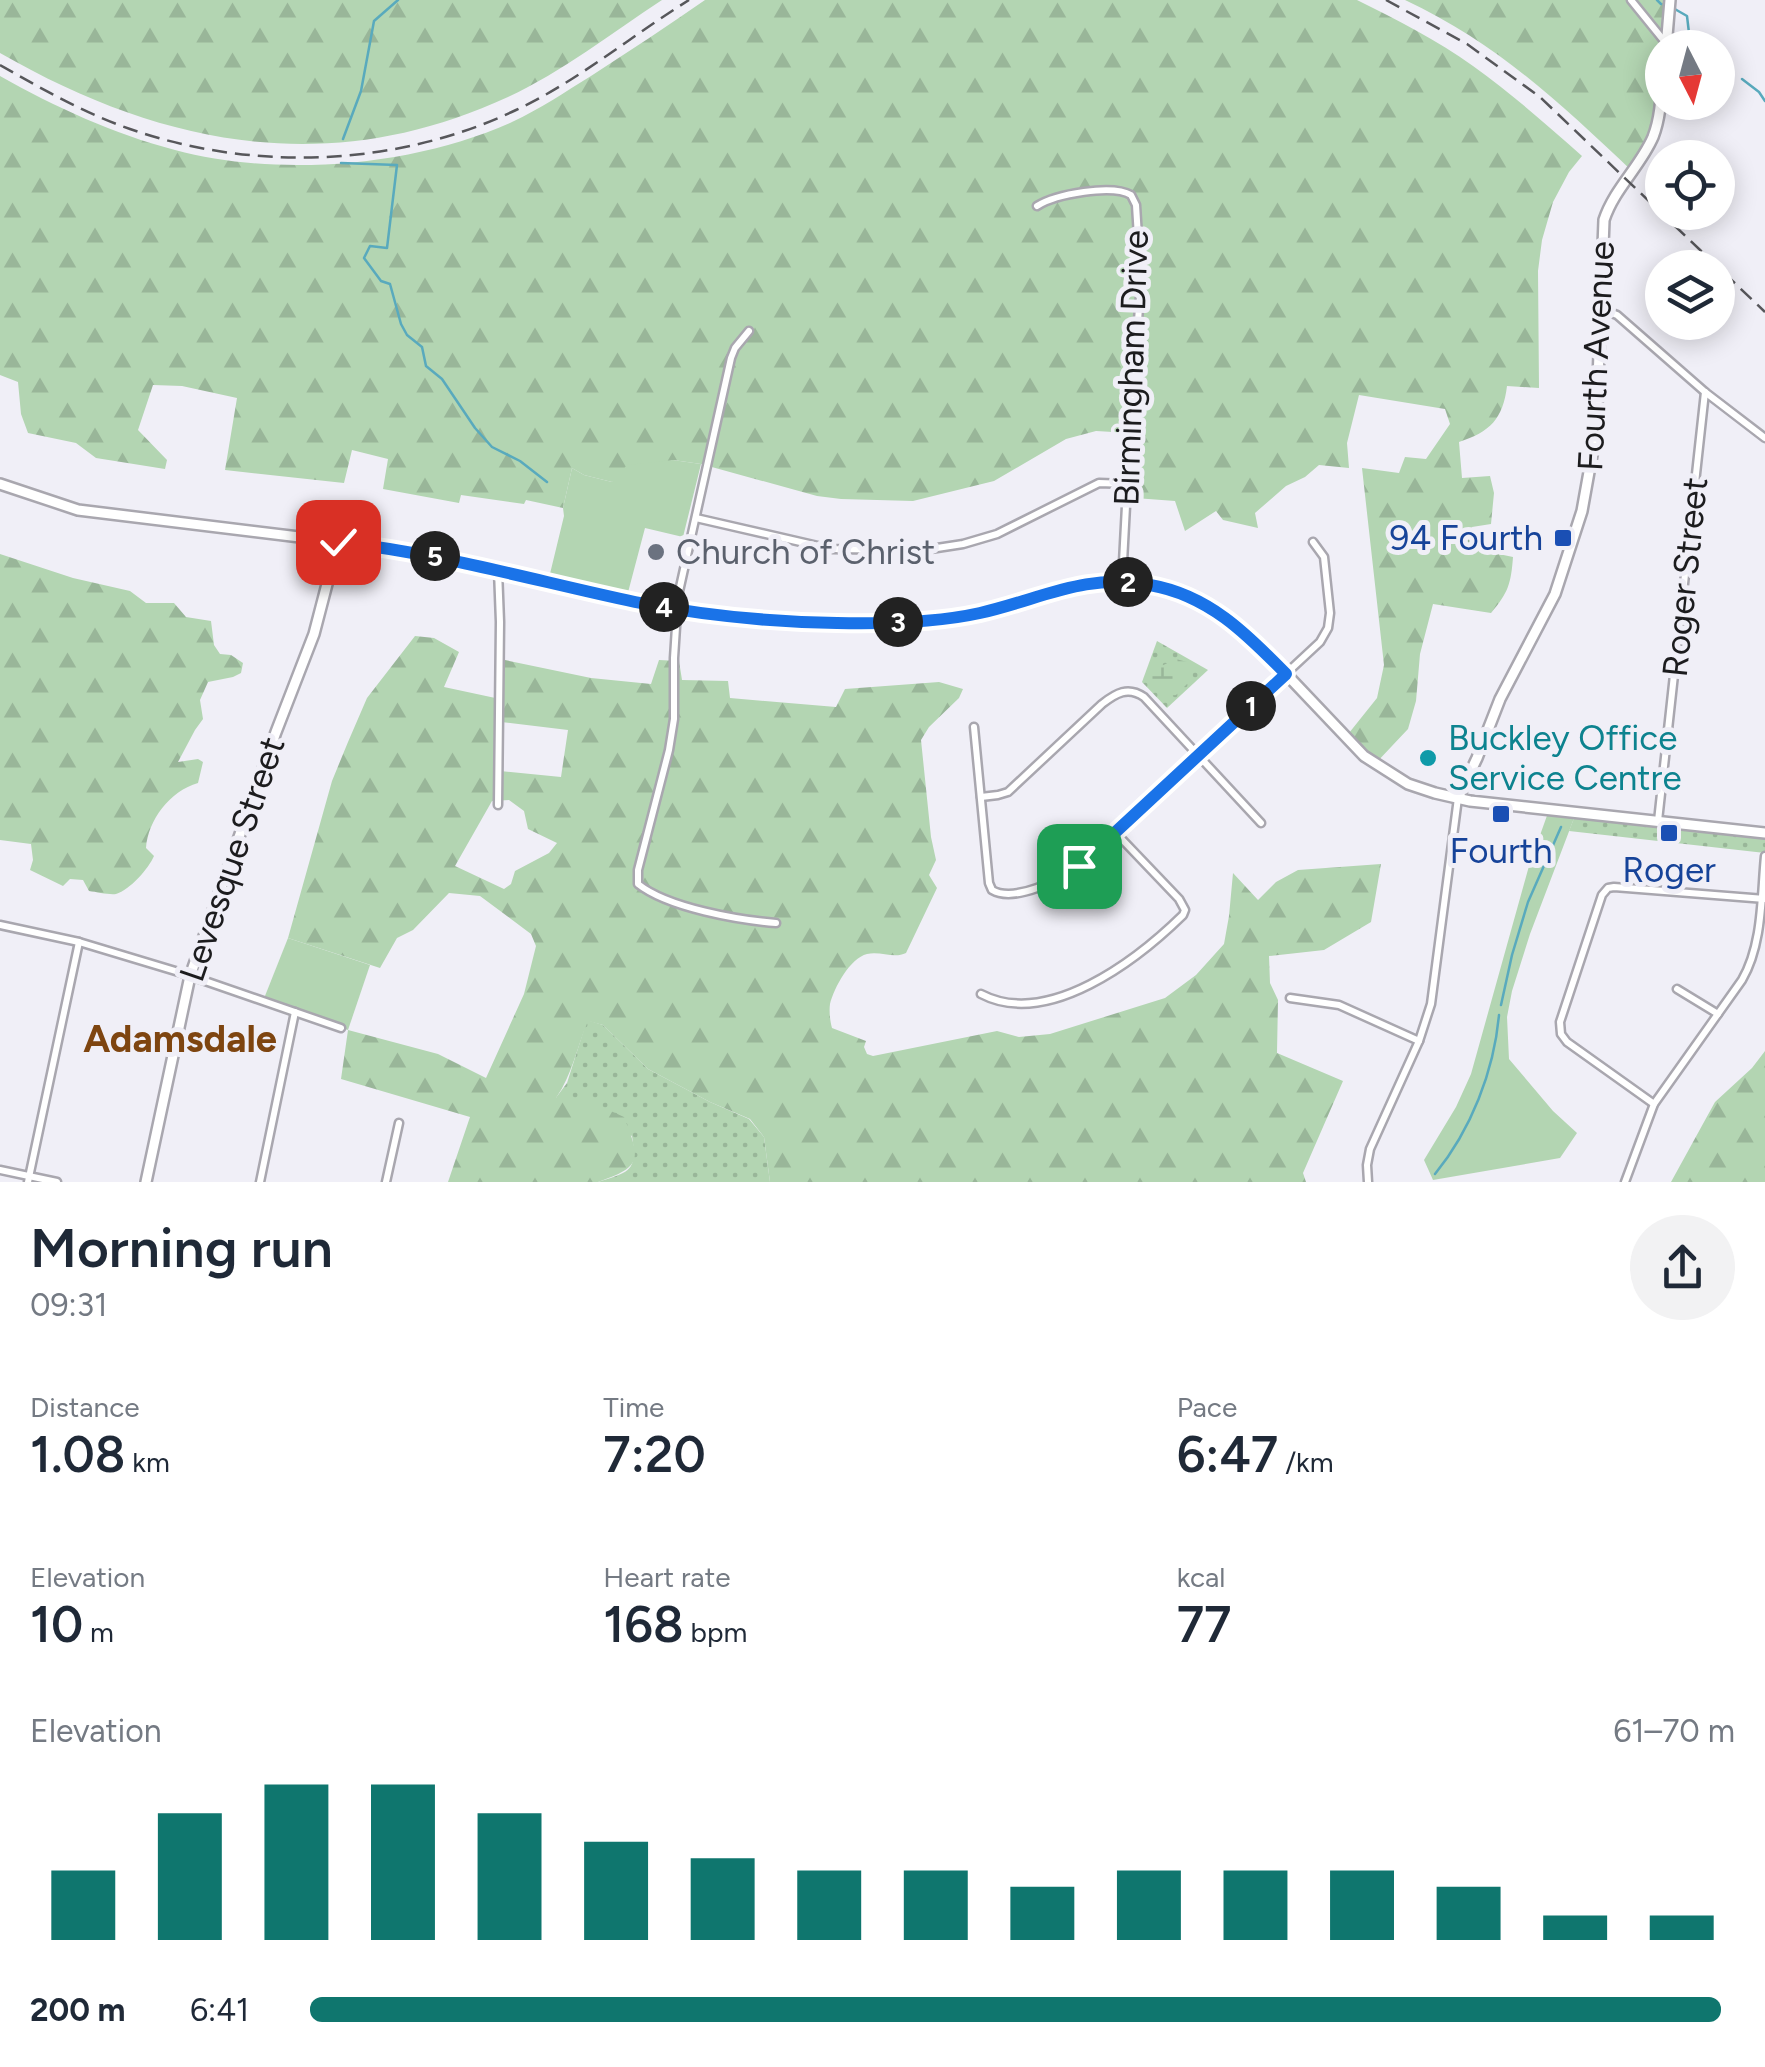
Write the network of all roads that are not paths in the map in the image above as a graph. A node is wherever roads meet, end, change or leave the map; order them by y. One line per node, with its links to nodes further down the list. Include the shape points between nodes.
1 (1631, 0): 3 (street)
2 (1670, 0): 4 (main road)
3 (1654, 30)
4 (1667, 30)
5 (1657, 120): 7 (main road, Fourth Avenue, via 1604,220)
6 (1037, 206): 12 (street, Birmingham Drive, via 1059,196 1116,190 1134,201 1141,284)
7 (1600, 308): 9 (street); 23 (main road, Fourth Avenue, via 1596,433 1582,510 1555,594)
8 (749, 331): 13 (street, via 732,358)
9 (1705, 392): 10 (street); 25 (street, Roger Street)
10 (1765, 438)
11 (0, 484): 14 (main road, via 78,510)
12 (1127, 484): 13 (street, via 1098,484 997,534 924,550 831,549); 17 (street, Birmingham Drive)
13 (696, 518): 18 (street)
14 (338, 542): 16 (main road); 34 (main road, Levesque Street, via 314,634)
15 (1314, 542): 19 (street, via 1324,556 1330,620 1320,642)
16 (498, 570): 18 (main road); 24 (street)
17 (1122, 581): 18 (main road, via 1079,584 976,614 906,621 810,622); 19 (main road, via 1168,589 1212,608)
18 (676, 610): 31 (street, via 674,719 638,884 685,905)
19 (1286, 674): 21 (street); 23 (main road, via 1375,764 1408,784)
20 (974, 727): 22 (street)
21 (1197, 755): 22 (street, via 1144,697 1123,691 1008,792); 26 (street); 27 (street)
22 (981, 797): 27 (street, via 989,883 1006,896 1068,874)
23 (1458, 798): 25 (main road); 41 (street, via 1434,992)
24 (498, 805)
25 (1658, 822): 28 (main road)
26 (1262, 823)
27 (1114, 831): 36 (street, via 1179,899 1183,915 1093,984 1017,1005)
28 (1765, 833)
29 (1765, 856): 30 (street)
30 (1763, 899): 39 (street, via 1752,962); 42 (street, via 1614,887 1602,895 1560,1034)
31 (776, 923)
32 (0, 925): 33 (street)
33 (79, 942): 34 (street); 45 (street)
34 (190, 976): 38 (street); 47 (main road, Levesque Street)
35 (1676, 990): 39 (street)
36 (981, 994)
37 (1290, 998): 41 (street, via 1339,1005)
38 (295, 1012): 40 (street); 48 (street)
39 (1718, 1014): 42 (street)
40 (341, 1028)
41 (1419, 1041): 50 (street, via 1370,1148)
42 (1654, 1104): 51 (street)
43 (399, 1123): 49 (street)
44 (0, 1170): 45 (street)
45 (29, 1179): 46 (street)
46 (57, 1182)
47 (146, 1182)
48 (260, 1182)
49 (386, 1182)
50 (1368, 1182)
51 (1624, 1182)

